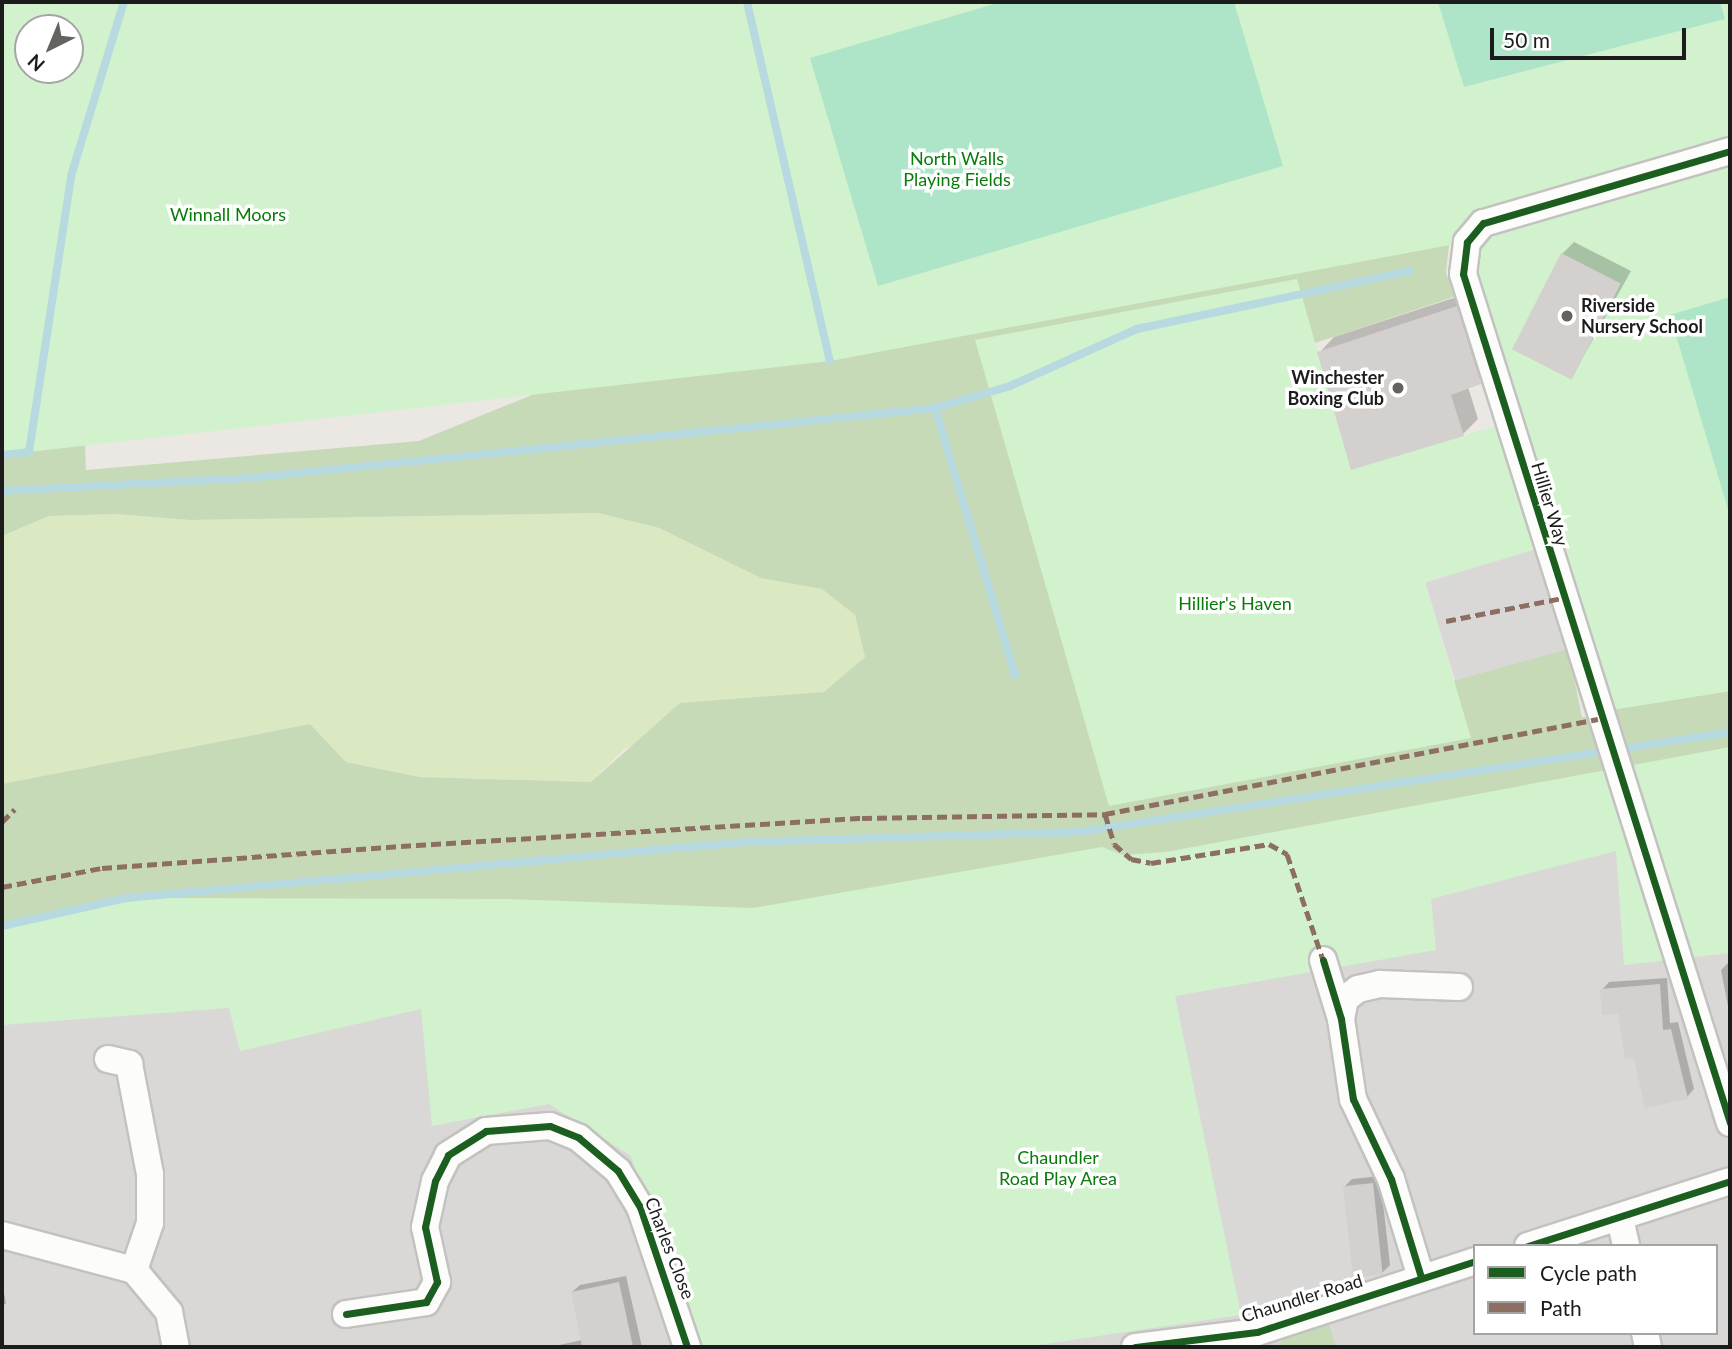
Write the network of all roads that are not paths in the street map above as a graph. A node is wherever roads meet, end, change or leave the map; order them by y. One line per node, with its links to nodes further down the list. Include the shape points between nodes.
1 (1730, 151): 6 (street, Hillier Way, via 1512,210 1483,223 1467,242 1463,274 1598,719)
2 (1323, 960): 4 (street)
3 (1459, 987): 4 (street, via 1380,984 1358,989 1345,999)
4 (1341, 1019): 14 (street, via 1353,1099 1391,1179)
5 (108, 1059): 13 (street, via 129,1064 150,1174 150,1223)
6 (1730, 1123)
7 (1730, 1181): 8 (street)
8 (1620, 1219): 10 (street); 11 (street)
9 (2, 1235): 13 (street)
10 (1535, 1244)
11 (1626, 1244)
12 (1473, 1262): 14 (street, Chaundler Road)
13 (134, 1270): 17 (street, via 169,1312)
14 (1421, 1277): 16 (street, Chaundler Road)
15 (346, 1314): 18 (street, Charles Close, via 426,1302 437,1282 425,1227 435,1181 448,1155 486,1131 550,1126 579,1138 618,1171 640,1207)
16 (1259, 1340): 19 (street, Chaundler Road)
17 (176, 1347)
18 (687, 1347)
19 (1135, 1347)

